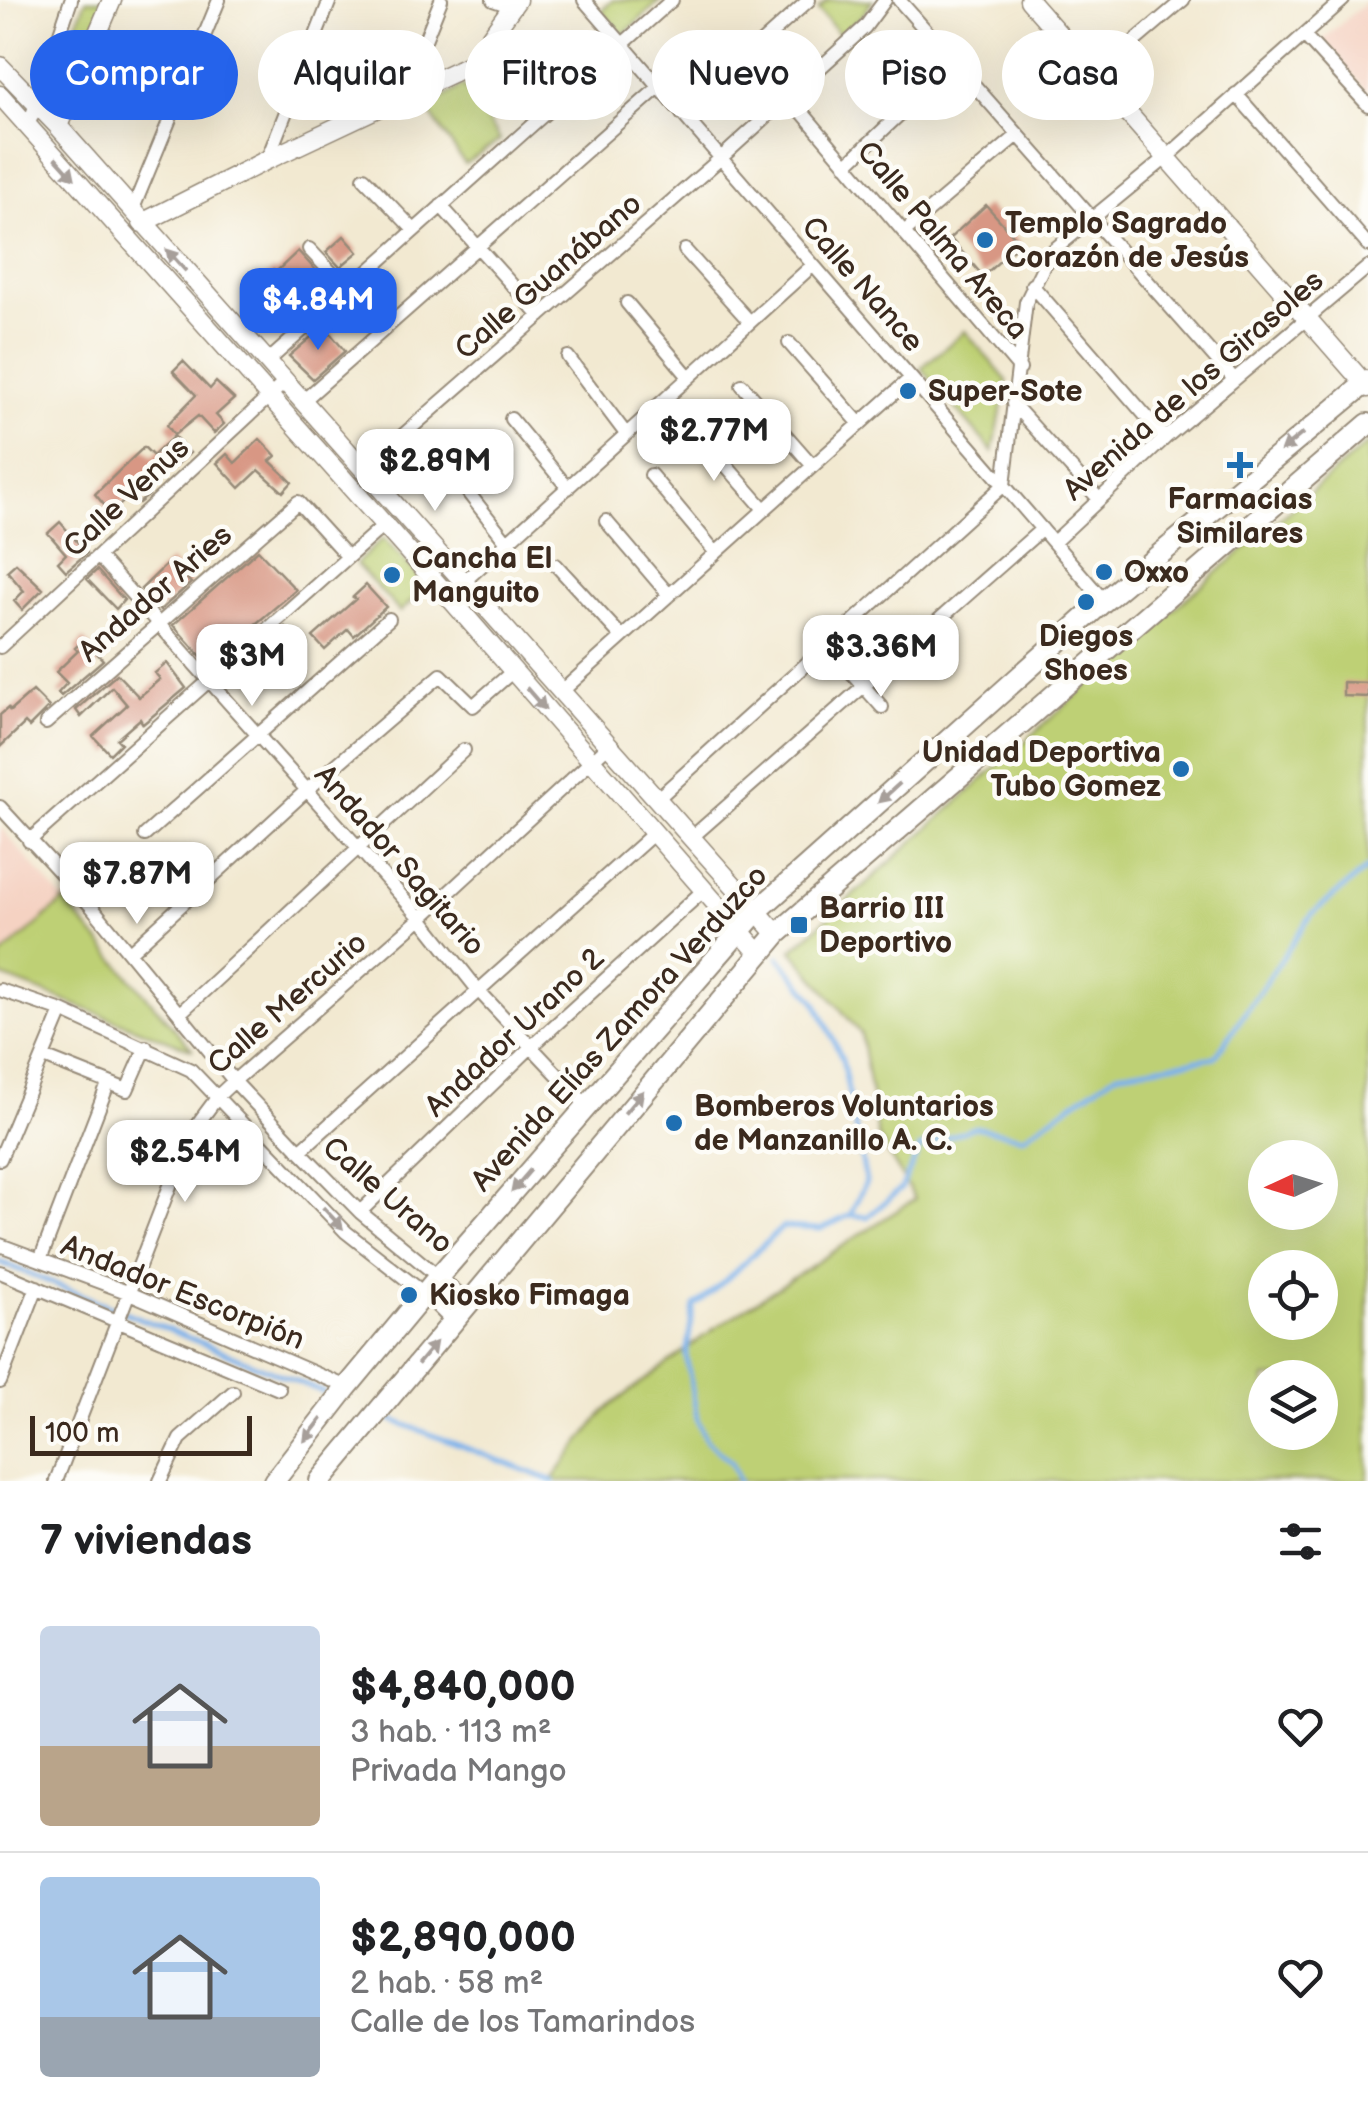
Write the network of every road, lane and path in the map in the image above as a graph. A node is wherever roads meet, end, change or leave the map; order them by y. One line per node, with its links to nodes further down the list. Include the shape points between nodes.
1 (71, 0): 16 (street)
2 (112, 0): 45 (street)
3 (219, 0): 54 (street)
4 (330, 0): 50 (street)
5 (441, 0): 17 (street)
6 (493, 0): 14 (street)
7 (672, 0): 24 (street)
8 (809, 0): 19 (street)
9 (885, 0): 26 (street, Calle Guanábano)
10 (899, 0): 20 (street)
11 (1030, 0): 21 (street)
12 (1182, 0): 22 (street)
13 (1343, 0): 23 (street)
14 (515, 3): 28 (street, via 472,64)
15 (592, 3): 18 (street, Calle Nance)
16 (61, 30)
17 (429, 30)
18 (611, 30)
19 (776, 30)
20 (926, 30)
21 (1056, 30)
22 (1147, 30)
23 (1304, 34): 32 (street); 35 (street)
24 (632, 36)
25 (632, 56): 29 (street, Calle Nance)
26 (825, 63)
27 (0, 66): 34 (street)
28 (445, 77)
29 (652, 79)
30 (652, 91): 59 (street)
31 (982, 94): 47 (street)
32 (1236, 94): 48 (street); 58 (street)
33 (0, 95): 46 (street)
34 (30, 96)
35 (1368, 105)
36 (30, 120): 46 (street)
37 (52, 120): 45 (street)
38 (353, 120): 50 (street)
39 (538, 120): 53 (street)
40 (687, 120): 49 (street, Calle Nance)
41 (762, 120): 49 (street, Calle Guanábano)
42 (808, 120): 51 (street, Calle Palma Areca)
43 (893, 120): 51 (street)
44 (1134, 120): 48 (street)
45 (58, 126): 54 (street)
46 (28, 127): 80 (street, one-way to 80)
47 (1018, 135): 55 (street); 57 (street)
48 (1166, 157): 55 (street); 68 (street)
49 (721, 158): 62 (street, Calle Nance); 67 (street, Calle Guanábano)
50 (267, 160): 54 (street)
51 (846, 165): 57 (street, Calle Palma Areca)
52 (364, 178): 56 (street)
53 (441, 206): 56 (street); 59 (street)
54 (137, 217): 72 (street, one-way to 54)
55 (1092, 218): 64 (street, via 1050,253); 76 (street)
56 (414, 230): 65 (street)
57 (904, 232): 73 (street, Calle Palma Areca)
58 (1368, 245)
59 (477, 247): 67 (street); 81 (street)
60 (309, 249): 65 (street)
61 (686, 250): 69 (street)
62 (813, 265): 69 (street); 75 (street, Calle Nance)
63 (1368, 267): 68 (street, Avenida de los Girasoles)
64 (1032, 285): 73 (street); 88 (street)
65 (348, 290): 72 (street)
66 (627, 303): 74 (street)
67 (540, 316): 90 (street, Calle Guanábano)
68 (1307, 318): 76 (street, Avenida de los Girasoles); 78 (street)
69 (750, 322): 74 (street)
70 (789, 343): 84 (street)
71 (568, 358): 87 (street)
72 (268, 361): 77 (street)
73 (1020, 370): 82 (street)
74 (689, 377): 87 (street)
75 (911, 378): 84 (street); 93 (street, Calle Nance)
76 (1234, 378): 88 (street, Avenida de los Girasoles)
77 (286, 382): 80 (street, Calle Venus); 81 (street)
78 (1367, 384): 109 (main road, Avenida Elías Zamora Verduzco, one-way to 109)
79 (742, 385): 89 (street)
80 (271, 397): 98 (street); 103 (street, Calle Venus)
81 (302, 401): 90 (street)
82 (1013, 404): 93 (street); 95 (street)
83 (511, 419): 94 (street)
84 (860, 424): 89 (street)
85 (1368, 424): 137 (main road, Avenida Elías Zamora Verduzco)
86 (696, 431): 96 (street)
87 (626, 434): 94 (street)
88 (1165, 438): 95 (street, Avenida de los Girasoles)
89 (813, 466): 96 (street)
90 (364, 470): 106 (street)
91 (452, 472): 100 (street)
92 (651, 475): 102 (street)
93 (1004, 485): 99 (street, Calle Nance); 113 (street)
94 (568, 488): 100 (street)
95 (1098, 498): 101 (street, Avenida de los Girasoles)
96 (764, 509): 102 (street)
97 (606, 521): 107 (street)
98 (384, 525): 104 (street); 108 (street)
99 (1042, 530): 101 (street, Calle Nance); 117 (street)
100 (507, 542): 106 (street)
101 (1054, 542): 109 (street, Calle Nance)
102 (716, 553): 107 (street)
103 (98, 556): 111 (street, Andador Sagitario); 114 (street, Calle Venus)
104 (348, 557): 111 (street, Andador Aries, via 298,502); 116 (street)
105 (556, 565): 112 (street)
106 (464, 582): 108 (street); 118 (street)
107 (669, 595): 112 (street)
108 (448, 596): 115 (street)
109 (1104, 601): 134 (main road, Avenida Elías Zamora Verduzco, one-way to 134)
110 (390, 619): 121 (street)
111 (158, 624): 116 (street, Andador Sagitario); 120 (street, Andador Aries)
112 (622, 637): 118 (street)
113 (826, 645): 117 (street); 126 (street)
114 (0, 647)
115 (513, 671): 124 (street, one-way to 124); 125 (street, via 473,706 441,675)
116 (210, 678): 121 (street, Andador Sagitario); 131 (street)
117 (864, 686): 119 (street); 130 (street)
118 (561, 692): 122 (street)
119 (882, 708)
120 (46, 723)
121 (257, 733): 125 (street, Andador Sagitario); 129 (street)
122 (609, 745): 124 (street, Calle Mercurio); 126 (street)
123 (464, 750): 132 (street)
124 (591, 762): 128 (street); 135 (street, Calle Mercurio)
125 (307, 790): 132 (street, Andador Sagitario); 138 (street)
126 (657, 799): 130 (street)
127 (0, 807): 131 (street, Calle Urano)
128 (654, 834): 133 (street); 141 (street)
129 (145, 835)
130 (691, 838): 134 (street)
131 (28, 841): 138 (street, Calle Urano)
132 (358, 849): 135 (street, Andador Sagitario); 143 (street)
133 (704, 890): 136 (street); 145 (street, Andador Urano 2)
134 (756, 911): 136 (main road, Avenida Elías Zamora Verduzco); 137 (street)
135 (421, 918): 141 (street, Andador Sagitario); 147 (street, Calle Mercurio)
136 (739, 930): 139 (street); 150 (main road, Avenida Elías Zamora Verduzco)
137 (776, 934): 139 (main road, Avenida Elías Zamora Verduzco)
138 (130, 952): 143 (street, Calle Urano)
139 (758, 952): 161 (main road, Avenida Elías Zamora Verduzco, one-way to 139)
140 (0, 990): 142 (street, Calle Urano)
141 (478, 990): 145 (street, Andador Sagitario); 151 (street)
142 (62, 1011): 144 (street, Calle Urano); 146 (street)
143 (178, 1014): 147 (street, Calle Urano)
144 (146, 1047): 148 (street, via 128,1090); 149 (street, Calle Urano, via 191,1070)
145 (531, 1047): 150 (street, Andador Sagitario); 153 (street, Andador Urano 2)
146 (44, 1057): 148 (street); 152 (street)
147 (234, 1081): 149 (street, Calle Mercurio); 151 (street, Calle Urano)
148 (108, 1084): 155 (street)
149 (219, 1096): 159 (street, Calle Urano, one-way to 159, via 346,1232); 160 (street, Calle Mercurio, via 190,1134)
150 (586, 1106): 157 (main road, Avenida Elías Zamora Verduzco, one-way to 157)
151 (300, 1151): 153 (street, Calle Urano)
152 (0, 1159)
153 (360, 1212): 157 (street, Calle Urano)
154 (0, 1246): 155 (street, Andador Escorpión)
155 (40, 1260): 160 (street, Andador Escorpión)
156 (0, 1272): 158 (street, Andador Escorpión)
157 (440, 1275): 159 (main road, Avenida Elías Zamora Verduzco); 161 (street, Calle Urano)
158 (37, 1287): 162 (street, Andador Escorpión); 164 (street)
159 (424, 1294): 163 (street, Calle Urano); 165 (main road, Avenida Elías Zamora Verduzco)
160 (125, 1296): 162 (street, Calle Mercurio); 165 (street, Andador Escorpión)
161 (469, 1302): 163 (main road, Avenida Elías Zamora Verduzco)
162 (118, 1318): 166 (street, Andador Escorpión); 168 (street, Calle Mercurio)
163 (453, 1322): 171 (main road, Avenida Elías Zamora Verduzco, one-way to 163)
164 (0, 1382)
165 (346, 1387): 170 (main road, Avenida Elías Zamora Verduzco, one-way to 170)
166 (279, 1389)
167 (233, 1392): 169 (street, via 180,1439)
168 (56, 1481)
169 (160, 1481)
170 (274, 1481)
171 (320, 1481)

